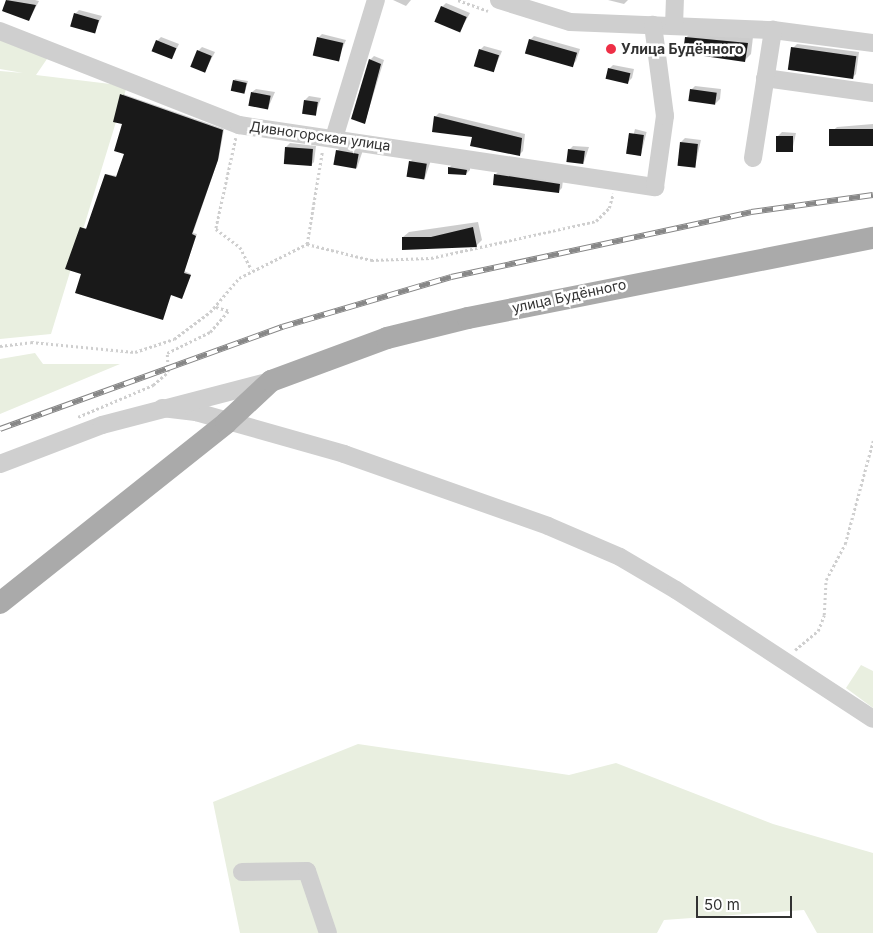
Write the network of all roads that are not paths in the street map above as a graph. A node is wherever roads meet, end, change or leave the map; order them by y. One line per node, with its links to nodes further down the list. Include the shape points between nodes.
1 (376, 0): 11 (street)
2 (499, 0): 4 (street, via 570,22)
3 (675, 0): 5 (street)
4 (653, 26): 5 (street); 11 (street, Дивногорская улица, via 665,116 655,187)
5 (674, 26): 6 (street)
6 (773, 30): 8 (street); 9 (street)
7 (0, 31): 11 (street, Дивногорская улица, via 239,126)
8 (873, 43)
9 (765, 78): 10 (street); 12 (street)
10 (873, 93)
11 (330, 138)
12 (753, 158)
13 (873, 238): 14 (main road, улица Будённого, via 468,318 386,338)
14 (271, 381): 15 (street); 16 (main road)
15 (162, 408): 16 (street, via 196,412); 17 (street, via 102,425)
16 (226, 423): 18 (main road); 19 (street, via 413,475 548,526 620,558)
17 (0, 464)
18 (0, 603)
19 (873, 719)
20 (242, 872): 21 (street, via 307,871)
21 (328, 933)

